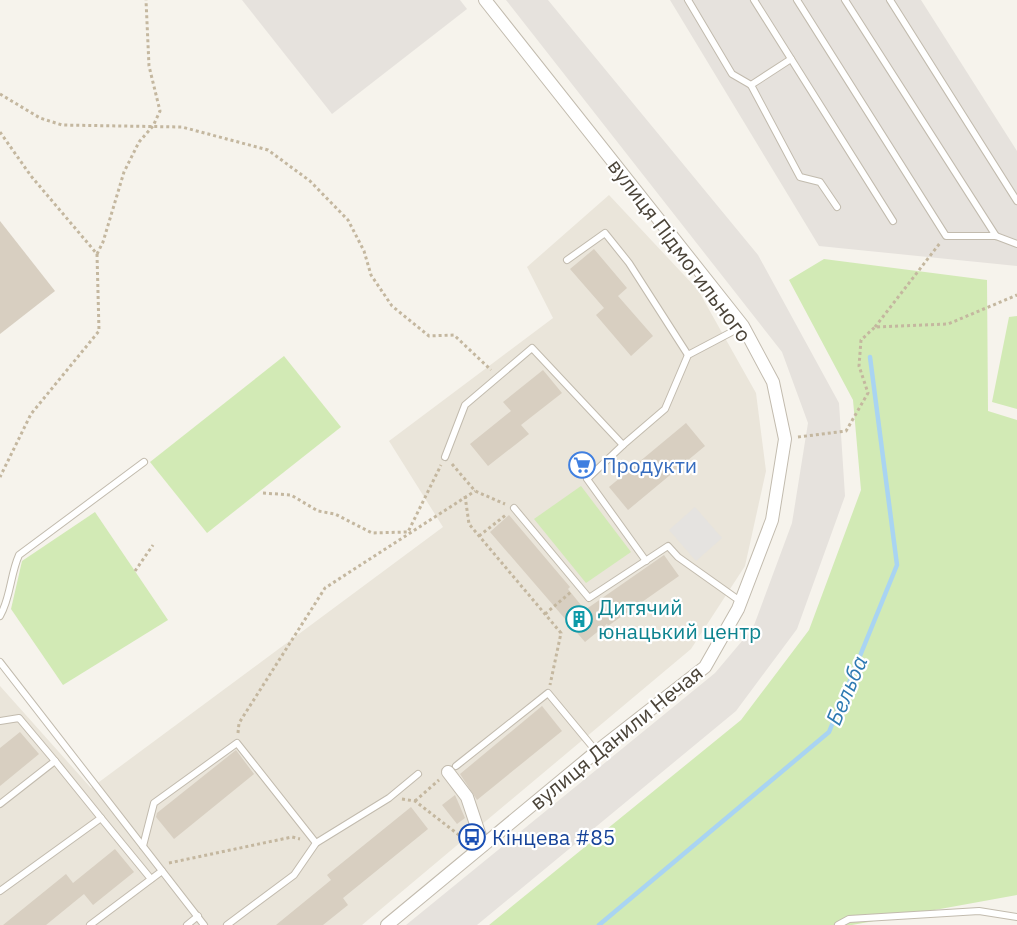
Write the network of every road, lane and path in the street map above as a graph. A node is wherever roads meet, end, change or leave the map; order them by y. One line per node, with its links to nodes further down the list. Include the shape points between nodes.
1 (146, 0): 18 (path, via 149,66 160,111 124,172)
2 (486, 0): 21 (street, вулиця Підмогильного)
3 (688, 0): 9 (lane, via 732,74)
4 (754, 0): 8 (lane)
5 (797, 0): 15 (lane)
6 (845, 0): 16 (lane)
7 (890, 0): 12 (lane)
8 (790, 58): 9 (lane); 14 (lane)
9 (751, 85): 13 (lane, via 800,177 820,182)
10 (0, 94): 24 (path, via 40,118 62,124 182,127 268,150 310,181 348,220 371,274 399,314 429,336 454,335)
11 (0, 132): 18 (path, via 31,176)
12 (1017, 201)
13 (837, 207)
14 (893, 221)
15 (946, 236): 16 (lane); 22 (path)
16 (996, 236): 17 (lane)
17 (1017, 244)
18 (97, 254): 29 (path, via 99,331 31,414)
19 (567, 260): 23 (lane, via 604,233 629,263)
20 (1017, 295): 22 (path, via 948,324)
21 (743, 326): 23 (lane); 25 (street, вулиця Підмогильного, via 773,382)
22 (875, 327): 25 (path, via 861,340 859,366 868,393 846,431)
23 (688, 354): 26 (lane, via 665,409)
24 (498, 377): 26 (lane, via 532,348); 27 (lane, via 465,405)
25 (785, 439): 40 (street, вулиця Підмогильного, via 772,520)
26 (623, 445): 37 (lane, via 587,479)
27 (445, 457): 30 (path); 34 (path)
28 (144, 462): 42 (lane, via 19,555)
29 (0, 477)
30 (475, 491): 32 (path); 33 (path)
31 (263, 493): 34 (path, via 291,495 318,511 335,514 372,533)
32 (465, 496): 34 (path); 35 (path, via 469,524)
33 (514, 508): 35 (path); 39 (lane)
34 (408, 532): 46 (path, via 325,588)
35 (479, 536): 41 (path)
36 (153, 544): 38 (path)
37 (646, 561): 39 (lane, via 589,598); 40 (lane, via 668,546)
38 (135, 571)
39 (579, 585): 41 (path)
40 (740, 601): 47 (street, вулиця Данили Нечая, via 705,667)
41 (545, 614): 44 (path, via 561,633)
42 (0, 616)
43 (0, 662): 56 (lane)
44 (548, 693): 47 (lane); 49 (lane)
45 (0, 721): 48 (lane, via 19,718)
46 (238, 723)
47 (596, 752): 57 (street, вулиця Данили Нечая)
48 (55, 761): 53 (lane); 54 (lane)
49 (452, 769): 52 (path); 57 (street, via 467,797)
50 (418, 774): 51 (lane)
51 (388, 798): 52 (path); 55 (lane)
52 (416, 801): 57 (path)
53 (0, 804)
54 (101, 818): 59 (lane); 60 (lane)
55 (316, 843): 56 (lane, via 237,743 154,803); 58 (path, via 292,837); 66 (lane, via 294,875)
56 (143, 846): 58 (lane)
57 (480, 848): 67 (street, вулиця Данили Нечая)
58 (160, 868): 59 (lane); 61 (lane)
59 (151, 879): 63 (lane)
60 (0, 891)
61 (198, 916): 64 (lane); 65 (lane)
62 (1017, 917): 68 (lane, via 979,911 849,920)
63 (90, 925)
64 (188, 925)
65 (204, 925)
66 (227, 925)
67 (387, 925)
68 (838, 925)

